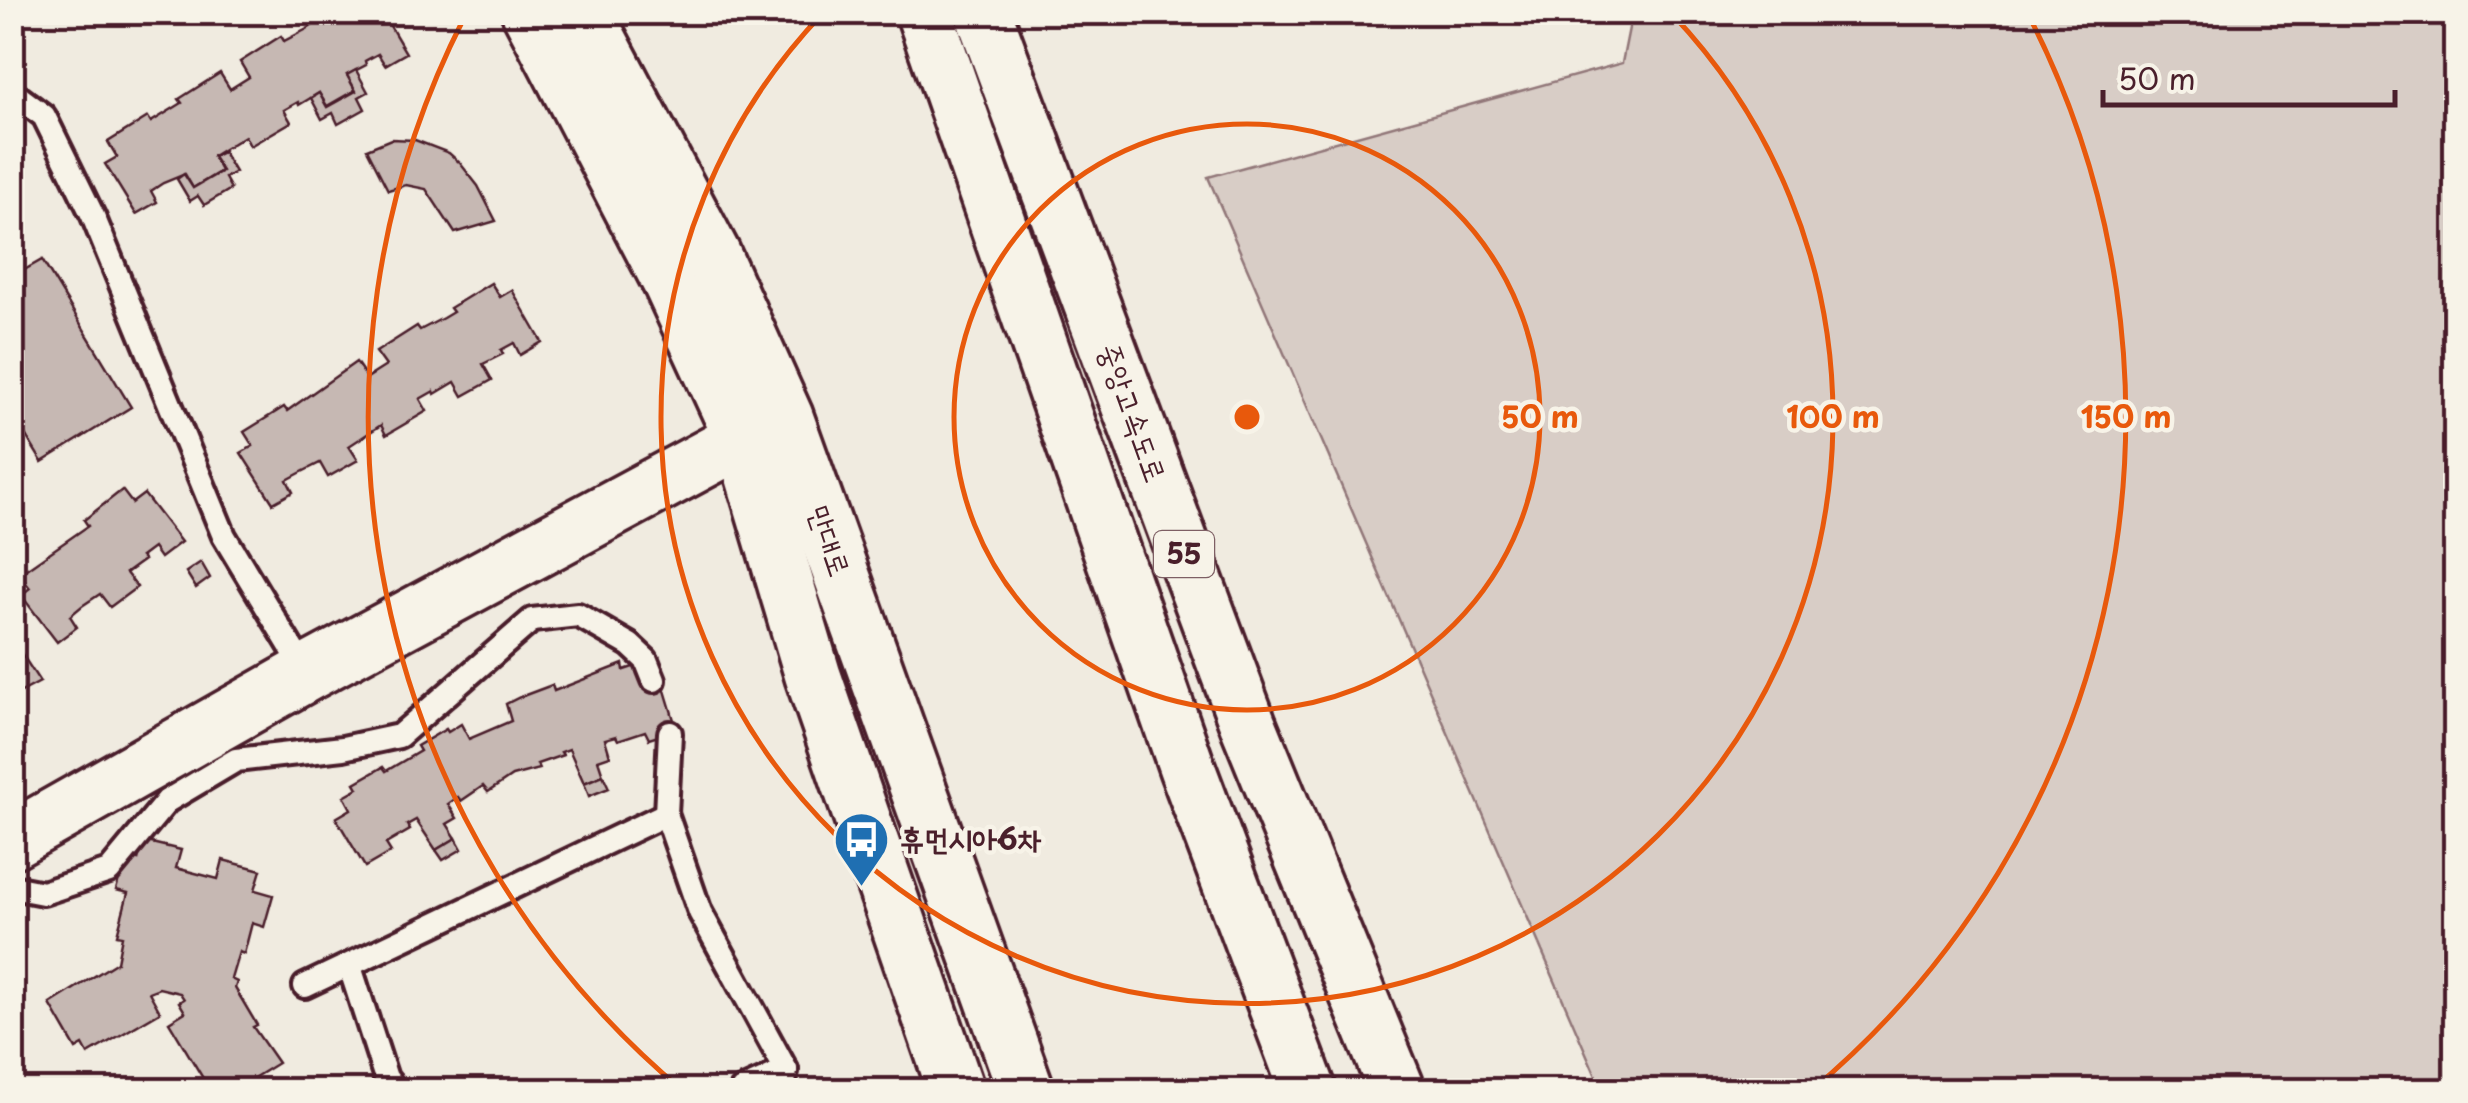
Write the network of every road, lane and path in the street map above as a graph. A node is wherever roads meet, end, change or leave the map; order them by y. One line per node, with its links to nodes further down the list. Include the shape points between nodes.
1 (530, 12): 6 (main road, 만대로, via 671,283)
2 (584, 12): 6 (main road, 만대로, via 712,254)
3 (924, 12): 20 (main road, 중앙고속도로 / 55)
4 (983, 12): 21 (main road, 중앙고속도로 / 55, via 1249,727)
5 (12, 92): 7 (lane, via 44,116 93,216 224,536)
6 (764, 427): 7 (main road); 18 (main road, 만대로, via 813,676); 19 (main road, 만대로)
7 (307, 673): 11 (main road)
8 (654, 680): 12 (lane, via 630,645 578,615 532,620 399,736 236,760 166,801 109,871 43,893)
9 (670, 732): 10 (lane)
10 (666, 814): 13 (lane); 15 (lane, via 700,912)
11 (12, 840)
12 (12, 887)
13 (350, 967): 14 (lane); 16 (lane, via 386,1078)
14 (305, 986)
15 (784, 1080): 17 (lane)
16 (396, 1090)
17 (742, 1090)
18 (956, 1090)
19 (1026, 1090)
20 (1308, 1090)
21 (1397, 1090)

